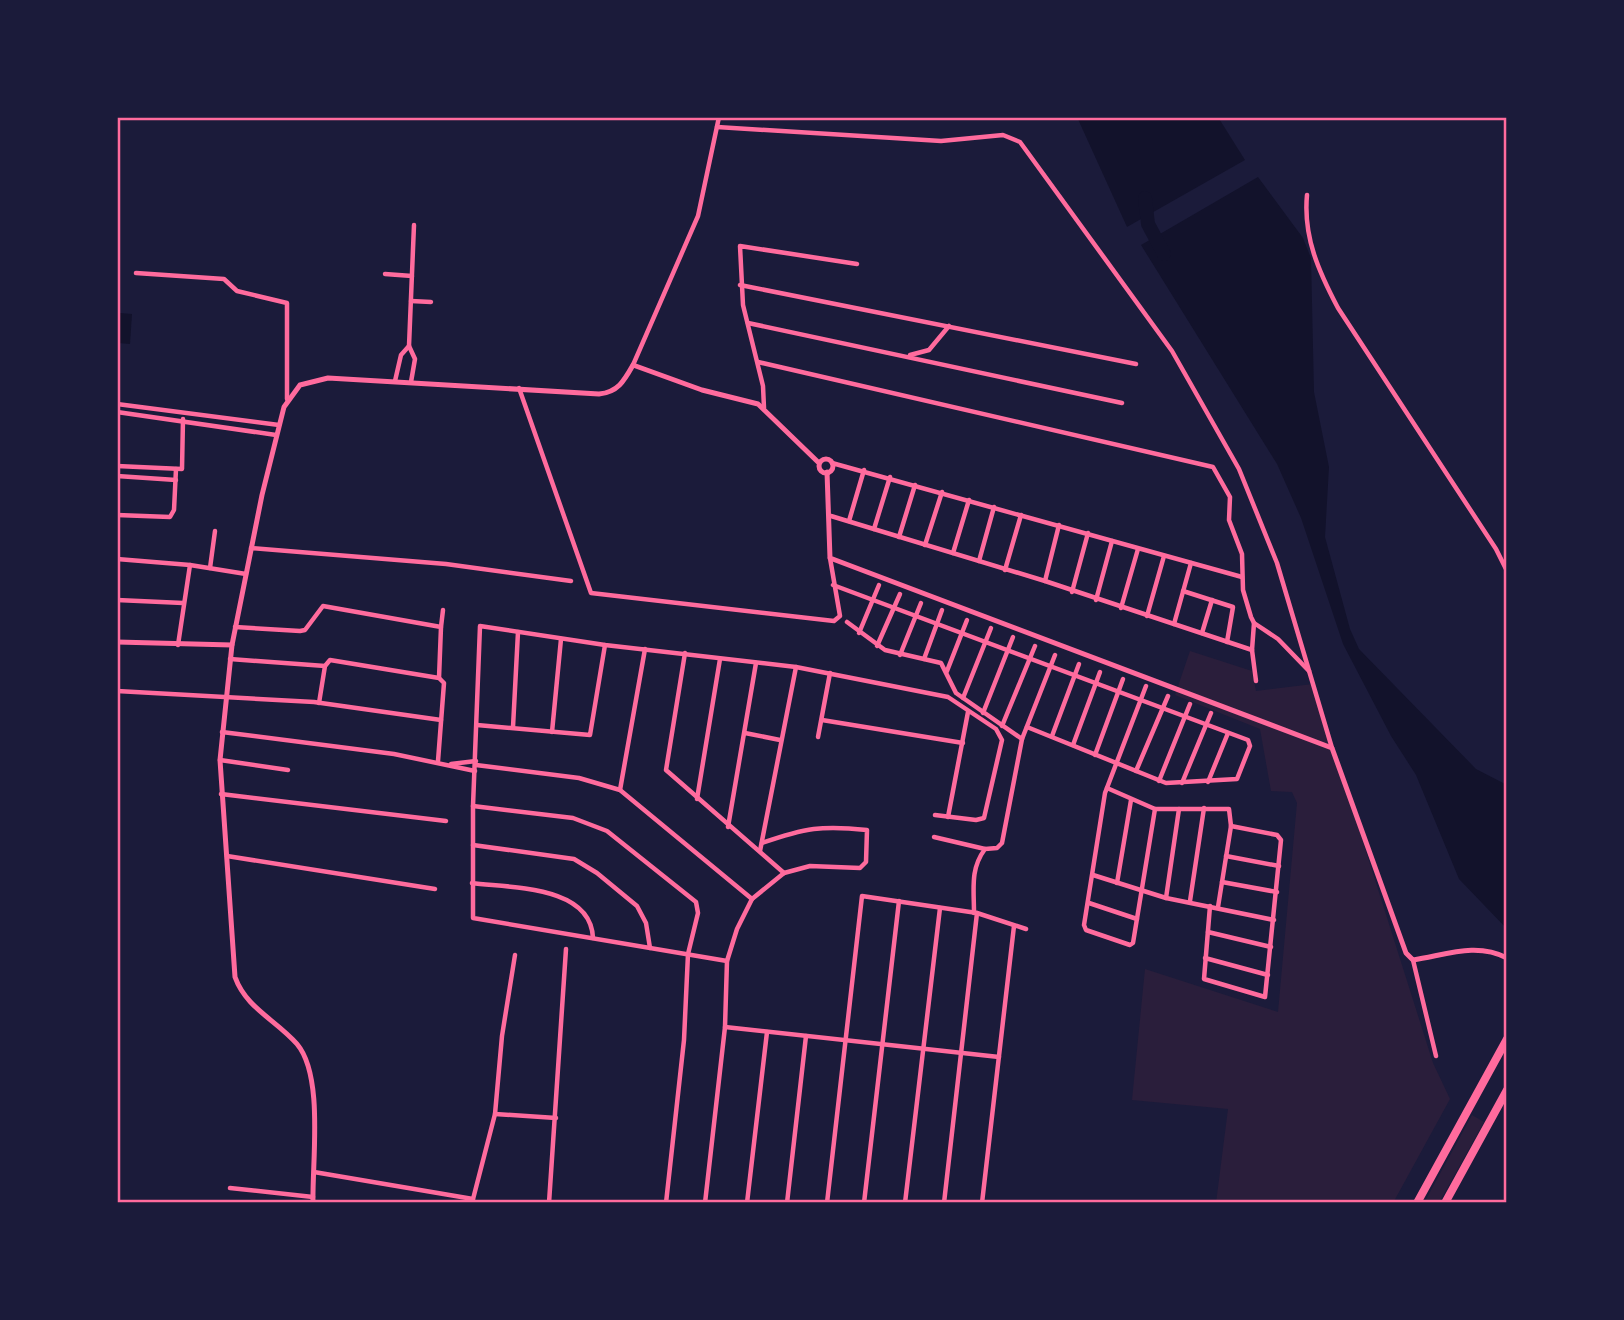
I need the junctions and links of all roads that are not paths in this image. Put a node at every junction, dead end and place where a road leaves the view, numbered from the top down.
1 (719, 117) edge
2 (717, 127) junction
3 (1307, 195) dead end
4 (414, 225) dead end
5 (857, 264) dead end
6 (136, 273) dead end
7 (385, 274) dead end
8 (412, 276) junction
9 (740, 285) junction
10 (411, 301) junction
11 (431, 302) dead end
12 (748, 323) junction
13 (949, 326) junction
14 (409, 346) junction
15 (906, 356) junction
16 (758, 362) junction
17 (1136, 364) dead end
18 (633, 365) junction
19 (395, 381) junction
20 (411, 382) junction
21 (519, 387) junction
22 (287, 399) junction
23 (1122, 403) dead end
24 (117, 404) edge
25 (764, 408) junction
26 (161, 410) junction
27 (117, 412) edge
28 (183, 413) junction
29 (161, 419) junction
30 (183, 421) junction
31 (279, 425) junction
32 (276, 435) junction
33 (819, 463) junction
34 (832, 463) junction
35 (117, 466) edge
36 (177, 469) junction
37 (864, 470) junction
38 (827, 472) junction
39 (117, 476) edge
40 (890, 477) junction
41 (176, 480) junction
42 (915, 485) junction
43 (942, 492) junction
44 (969, 500) junction
45 (994, 507) junction
46 (117, 515) edge
47 (1021, 515) junction
48 (831, 516) junction
49 (849, 521) junction
50 (1059, 525) junction
51 (874, 529) junction
52 (215, 531) dead end
53 (1088, 533) junction
54 (899, 537) junction
55 (1112, 541) junction
56 (925, 545) junction
57 (251, 548) junction
58 (1138, 549) junction
59 (953, 553) junction
60 (1164, 556) junction
61 (830, 558) junction
62 (117, 559) edge
63 (979, 561) junction
64 (1191, 563) junction
65 (190, 565) junction
66 (211, 568) junction
67 (1005, 570) junction
68 (1507, 571) edge
69 (246, 574) junction
70 (1242, 577) junction
71 (571, 582) dead end
72 (1045, 582) junction
73 (833, 585) junction
74 (879, 585) dead end
75 (1183, 592) junction
76 (1072, 593) junction
77 (900, 594) dead end
78 (874, 598) junction
79 (117, 600) edge
80 (1096, 600) junction
81 (1212, 600) junction
82 (183, 603) junction
83 (921, 603) dead end
84 (894, 607) junction
85 (1121, 608) junction
86 (443, 610) dead end
87 (942, 610) dead end
88 (916, 614) junction
89 (1147, 616) junction
90 (967, 620) dead end
91 (847, 622) dead end
92 (938, 623) junction
93 (1254, 623) junction
94 (1174, 624) junction
95 (235, 627) junction
96 (441, 627) junction
97 (991, 628) dead end
98 (962, 631) junction
99 (518, 632) junction
100 (859, 633) junction
101 (1202, 633) junction
102 (1013, 637) dead end
103 (561, 639) junction
104 (986, 641) junction
105 (117, 642) edge
106 (1227, 642) junction
107 (178, 645) junction
108 (232, 645) junction
109 (605, 645) junction
110 (877, 646) junction
111 (1035, 646) dead end
112 (645, 649) junction
113 (1008, 650) junction
114 (1252, 650) junction
115 (685, 653) junction
116 (900, 655) junction
117 (1055, 655) dead end
118 (1030, 658) junction
119 (230, 659) junction
120 (720, 659) junction
121 (924, 659) junction
122 (756, 663) junction
123 (1079, 664) dead end
124 (325, 666) junction
125 (796, 667) junction
126 (1051, 667) junction
127 (946, 671) junction
128 (1100, 671) dead end
129 (830, 673) junction
130 (1312, 675) junction
131 (1074, 676) junction
132 (439, 678) junction
133 (1123, 679) dead end
134 (1256, 681) dead end
135 (1096, 684) junction
136 (1146, 686) dead end
137 (117, 691) edge
138 (1118, 693) junction
139 (226, 695) junction
140 (1168, 696) dead end
141 (963, 698) junction
142 (1140, 702) junction
143 (319, 703) junction
144 (1190, 704) dead end
145 (1162, 710) junction
146 (968, 712) junction
147 (983, 713) junction
148 (1211, 713) dead end
149 (1184, 718) junction
150 (441, 720) junction
151 (822, 720) junction
152 (477, 725) junction
153 (1206, 725) junction
154 (1002, 726) junction
155 (513, 727) junction
156 (1027, 727) junction
157 (222, 732) junction
158 (552, 732) junction
159 (745, 733) junction
160 (1228, 733) junction
161 (1052, 736) junction
162 (818, 737) dead end
163 (1022, 739) junction
164 (780, 740) junction
165 (963, 743) junction
166 (1073, 745) junction
167 (1332, 748) junction
168 (1095, 755) junction
169 (220, 760) junction
170 (438, 761) junction
171 (450, 764) junction
172 (1116, 764) junction
173 (476, 766) junction
174 (288, 770) dead end
175 (1136, 771) junction
176 (1159, 781) junction
177 (1208, 782) junction
178 (1182, 783) junction
179 (1107, 789) junction
180 (620, 790) junction
181 (221, 794) junction
182 (696, 800) junction
183 (1131, 800) junction
184 (473, 806) junction
185 (1204, 808) junction
186 (1154, 809) junction
187 (1179, 809) junction
188 (935, 815) dead end
189 (948, 817) junction
190 (446, 821) dead end
191 (1231, 826) junction
192 (728, 827) junction
193 (934, 837) dead end
194 (762, 843) junction
195 (472, 845) junction
196 (985, 849) junction
197 (760, 851) junction
198 (227, 856) junction
199 (1226, 856) junction
200 (1279, 866) junction
201 (784, 873) junction
202 (1093, 875) junction
203 (1222, 881) junction
204 (472, 883) junction
205 (1117, 883) junction
206 (436, 889) dead end
207 (1142, 891) junction
208 (1276, 892) junction
209 (1166, 898) junction
210 (752, 899) junction
211 (899, 901) junction
212 (1189, 901) junction
213 (1088, 903) junction
214 (1210, 906) junction
215 (1218, 907) junction
216 (940, 908) junction
217 (976, 913) junction
218 (1137, 919) junction
219 (1274, 920) junction
220 (1014, 926) junction
221 (1027, 929) dead end
222 (1208, 932) junction
223 (593, 938) junction
224 (1271, 947) junction
225 (650, 948) junction
226 (566, 949) dead end
227 (688, 954) junction
228 (515, 955) dead end
229 (1205, 958) junction
230 (1507, 958) edge
231 (1413, 960) junction
232 (727, 961) junction
233 (1268, 975) junction
234 (725, 1027) junction
235 (767, 1032) junction
236 (806, 1036) junction
237 (1507, 1039) edge
238 (845, 1040) junction
239 (882, 1044) junction
240 (924, 1049) junction
241 (962, 1053) junction
242 (1436, 1056) dead end
243 (999, 1057) junction
244 (1507, 1090) edge
245 (495, 1114) junction
246 (556, 1118) junction
247 (313, 1172) junction
248 (230, 1188) dead end
249 (313, 1200) edge
250 (472, 1201) edge
251 (549, 1203) edge
252 (666, 1203) edge
253 (705, 1203) edge
254 (747, 1203) edge
255 (787, 1203) edge
256 (827, 1203) edge
257 (864, 1203) edge
258 (905, 1203) edge
259 (944, 1203) edge
260 (982, 1203) edge
261 (1418, 1203) edge
262 (1445, 1203) edge

1 - 2 street
2 - 18 street
2 - 130 street
3 - 68 street
4 - 8 street
5 - 9 street
6 - 22 street
7 - 8 street
8 - 10 street
9 - 12 street
9 - 13 street
10 - 11 street
10 - 14 street
12 - 15 street
12 - 16 street
13 - 15 street
13 - 17 street
14 - 19 street
14 - 20 street
15 - 23 street
16 - 25 street
16 - 70 street
18 - 21 street
18 - 25 street
19 - 20 street
19 - 22 street
20 - 21 street
21 - 73 street
22 - 31 street
24 - 26 street
25 - 33 street
26 - 28 street
26 - 29 street
27 - 29 street
28 - 30 street
28 - 31 street
29 - 30 street
30 - 32 street
30 - 36 street
31 - 32 street
32 - 57 street
33 - 34 street
33 - 38 street
34 - 37 street
34 - 38 street
35 - 36 street
36 - 41 street
37 - 40 street
37 - 49 street
38 - 48 street
39 - 41 street
40 - 42 street
40 - 51 street
41 - 46 street
42 - 43 street
42 - 54 street
43 - 44 street
43 - 56 street
44 - 45 street
44 - 59 street
45 - 47 street
45 - 63 street
47 - 50 street
47 - 67 street
48 - 49 street
48 - 61 street
49 - 51 street
50 - 53 street
50 - 72 street
51 - 54 street
52 - 66 street
53 - 55 street
53 - 76 street
54 - 56 street
55 - 58 street
55 - 80 street
56 - 59 street
57 - 69 street
57 - 71 street
58 - 60 street
58 - 85 street
59 - 63 street
60 - 64 street
60 - 89 street
61 - 73 street
61 - 167 street
62 - 65 street
63 - 67 street
64 - 70 street
64 - 75 street
65 - 66 street
65 - 82 street
66 - 69 street
67 - 72 street
69 - 95 street
70 - 93 street
72 - 76 street
73 - 78 street
74 - 78 street
75 - 81 street
75 - 94 street
76 - 80 street
77 - 84 street
78 - 84 street
78 - 100 street
79 - 82 street
80 - 85 street
81 - 101 street
81 - 106 street
82 - 107 street
83 - 88 street
84 - 88 street
84 - 110 street
85 - 89 street
86 - 96 street
87 - 92 street
88 - 92 street
88 - 116 street
89 - 94 street
90 - 98 street
91 - 100 street
92 - 98 street
92 - 121 street
93 - 114 street
93 - 130 street
94 - 101 street
95 - 96 street
95 - 108 street
96 - 132 street
97 - 104 street
98 - 104 street
98 - 127 street
99 - 103 street
99 - 152 street
99 - 155 street
100 - 110 street
101 - 106 street
102 - 113 street
103 - 109 street
103 - 158 street
104 - 113 street
104 - 141 street
105 - 107 street
106 - 114 street
107 - 108 street
108 - 119 street
109 - 112 street
109 - 158 street
110 - 116 street
111 - 118 street
112 - 115 street
112 - 180 street
113 - 118 street
113 - 147 street
114 - 134 street
115 - 120 street
115 - 182 street
116 - 121 street
117 - 126 street
118 - 126 street
118 - 154 street
119 - 124 street
119 - 139 street
120 - 122 street
120 - 182 street
121 - 127 street
122 - 125 street
122 - 159 street
123 - 131 street
124 - 132 street
124 - 143 street
125 - 129 street
125 - 164 street
126 - 131 street
126 - 156 street
127 - 141 street
128 - 135 street
129 - 146 street
129 - 151 street
130 - 167 street
131 - 135 street
131 - 161 street
132 - 150 street
133 - 138 street
135 - 138 street
135 - 166 street
136 - 142 street
137 - 139 street
138 - 142 street
138 - 168 street
139 - 143 street
139 - 157 street
140 - 145 street
141 - 147 street
142 - 145 street
142 - 172 street
143 - 150 street
144 - 149 street
145 - 149 street
145 - 175 street
146 - 165 street
146 - 189 street
147 - 154 street
148 - 153 street
149 - 153 street
149 - 176 street
150 - 170 street
151 - 162 street
151 - 165 street
152 - 155 street
152 - 173 street
153 - 160 street
153 - 178 street
154 - 163 street
155 - 158 street
156 - 161 street
156 - 163 street
157 - 169 street
157 - 170 street
159 - 164 street
159 - 192 street
160 - 177 street
160 - 177 street
161 - 166 street
163 - 196 street
164 - 194 street
165 - 189 street
166 - 168 street
167 - 231 street
168 - 172 street
169 - 174 street
169 - 181 street
170 - 171 street
171 - 173 street
171 - 173 street
172 - 175 street
172 - 179 street
173 - 180 street
173 - 184 street
175 - 176 street
176 - 178 street
177 - 178 street
179 - 183 street
179 - 202 street
180 - 210 street
181 - 190 street
181 - 198 street
182 - 192 street
183 - 186 street
183 - 205 street
184 - 195 street
184 - 227 street
185 - 187 street
185 - 191 street
185 - 212 street
186 - 187 street
186 - 207 street
187 - 209 street
188 - 189 street
191 - 199 street
191 - 200 street
192 - 197 street
193 - 196 street
194 - 197 street
194 - 201 street
195 - 204 street
195 - 225 street
196 - 217 street
197 - 201 street
198 - 206 street
198 - 247 street
199 - 200 street
199 - 203 street
200 - 208 street
201 - 210 street
202 - 205 street
202 - 213 street
203 - 208 street
203 - 215 street
204 - 223 street
204 - 223 street
205 - 207 street
207 - 209 street
207 - 218 street
208 - 219 street
209 - 212 street
210 - 232 street
211 - 216 street
211 - 238 street
211 - 239 street
212 - 214 street
213 - 218 street
213 - 218 street
214 - 215 street
214 - 222 street
215 - 219 street
216 - 217 street
216 - 240 street
217 - 220 street
217 - 241 street
219 - 224 street
220 - 221 street
220 - 243 street
222 - 224 street
222 - 229 street
223 - 225 street
224 - 233 street
225 - 227 street
226 - 246 street
227 - 232 street
227 - 252 street
228 - 245 street
229 - 233 street
229 - 233 street
230 - 231 street
231 - 242 street
232 - 234 street
234 - 235 street
234 - 253 street
235 - 236 street
235 - 254 street
236 - 238 street
236 - 255 street
237 - 261 highway
238 - 239 street
238 - 256 street
239 - 240 street
239 - 257 street
240 - 241 street
240 - 258 street
241 - 243 street
241 - 259 street
243 - 260 street
244 - 262 highway
245 - 246 street
245 - 250 street
246 - 251 street
247 - 249 street
247 - 250 street
248 - 249 street

